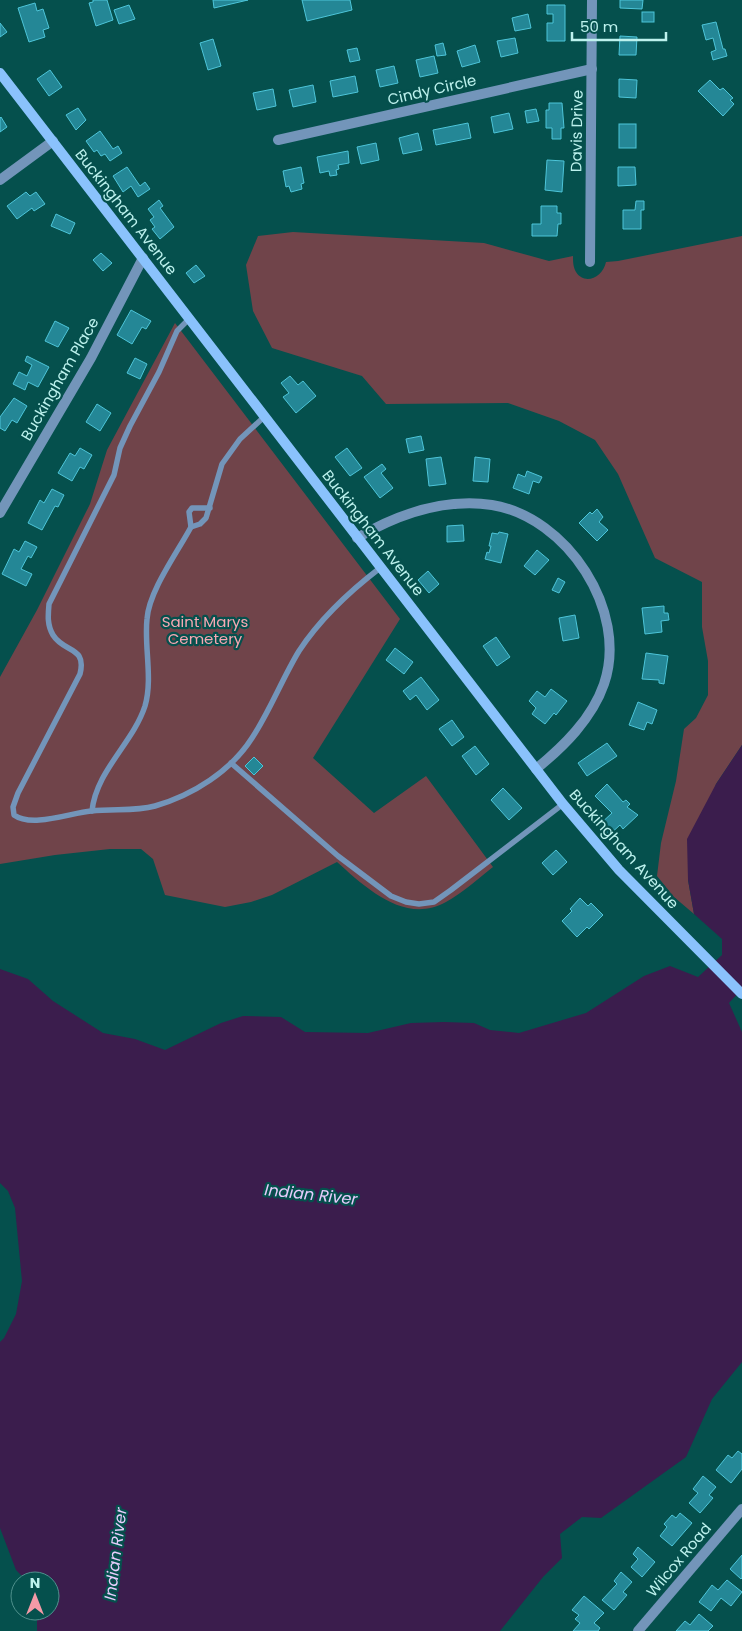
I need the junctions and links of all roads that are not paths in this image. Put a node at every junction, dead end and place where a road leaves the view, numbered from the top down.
1 (592, 0) edge
2 (592, 69) junction
3 (0, 72) edge
4 (278, 140) dead end
5 (53, 141) junction
6 (0, 180) edge
7 (143, 258) junction
8 (590, 262) dead end
9 (189, 318) junction
10 (264, 417) junction
11 (210, 508) junction
12 (0, 513) edge
13 (191, 527) junction
14 (358, 538) junction
15 (380, 568) junction
16 (231, 763) junction
17 (536, 769) junction
18 (563, 804) junction
19 (92, 811) junction
20 (742, 994) edge
21 (742, 1509) edge
22 (638, 1631) edge

1 - 2 street, Davis Drive
2 - 4 street, Cindy Circle
2 - 8 street, Davis Drive
3 - 5 main road, Buckingham Avenue
5 - 6 street
5 - 7 main road, Buckingham Avenue
7 - 9 main road, Buckingham Avenue
7 - 12 street, Buckingham Place
9 - 10 main road, Buckingham Avenue
9 - 19 lane
10 - 11 lane
10 - 14 main road, Buckingham Avenue
11 - 13 lane
11 - 13 lane
13 - 19 lane
14 - 15 main road, Buckingham Avenue
14 - 17 street
15 - 16 lane
15 - 17 main road, Buckingham Avenue
16 - 18 lane
16 - 19 lane
17 - 18 main road, Buckingham Avenue
18 - 20 main road, Buckingham Avenue
21 - 22 street, Wilcox Road

